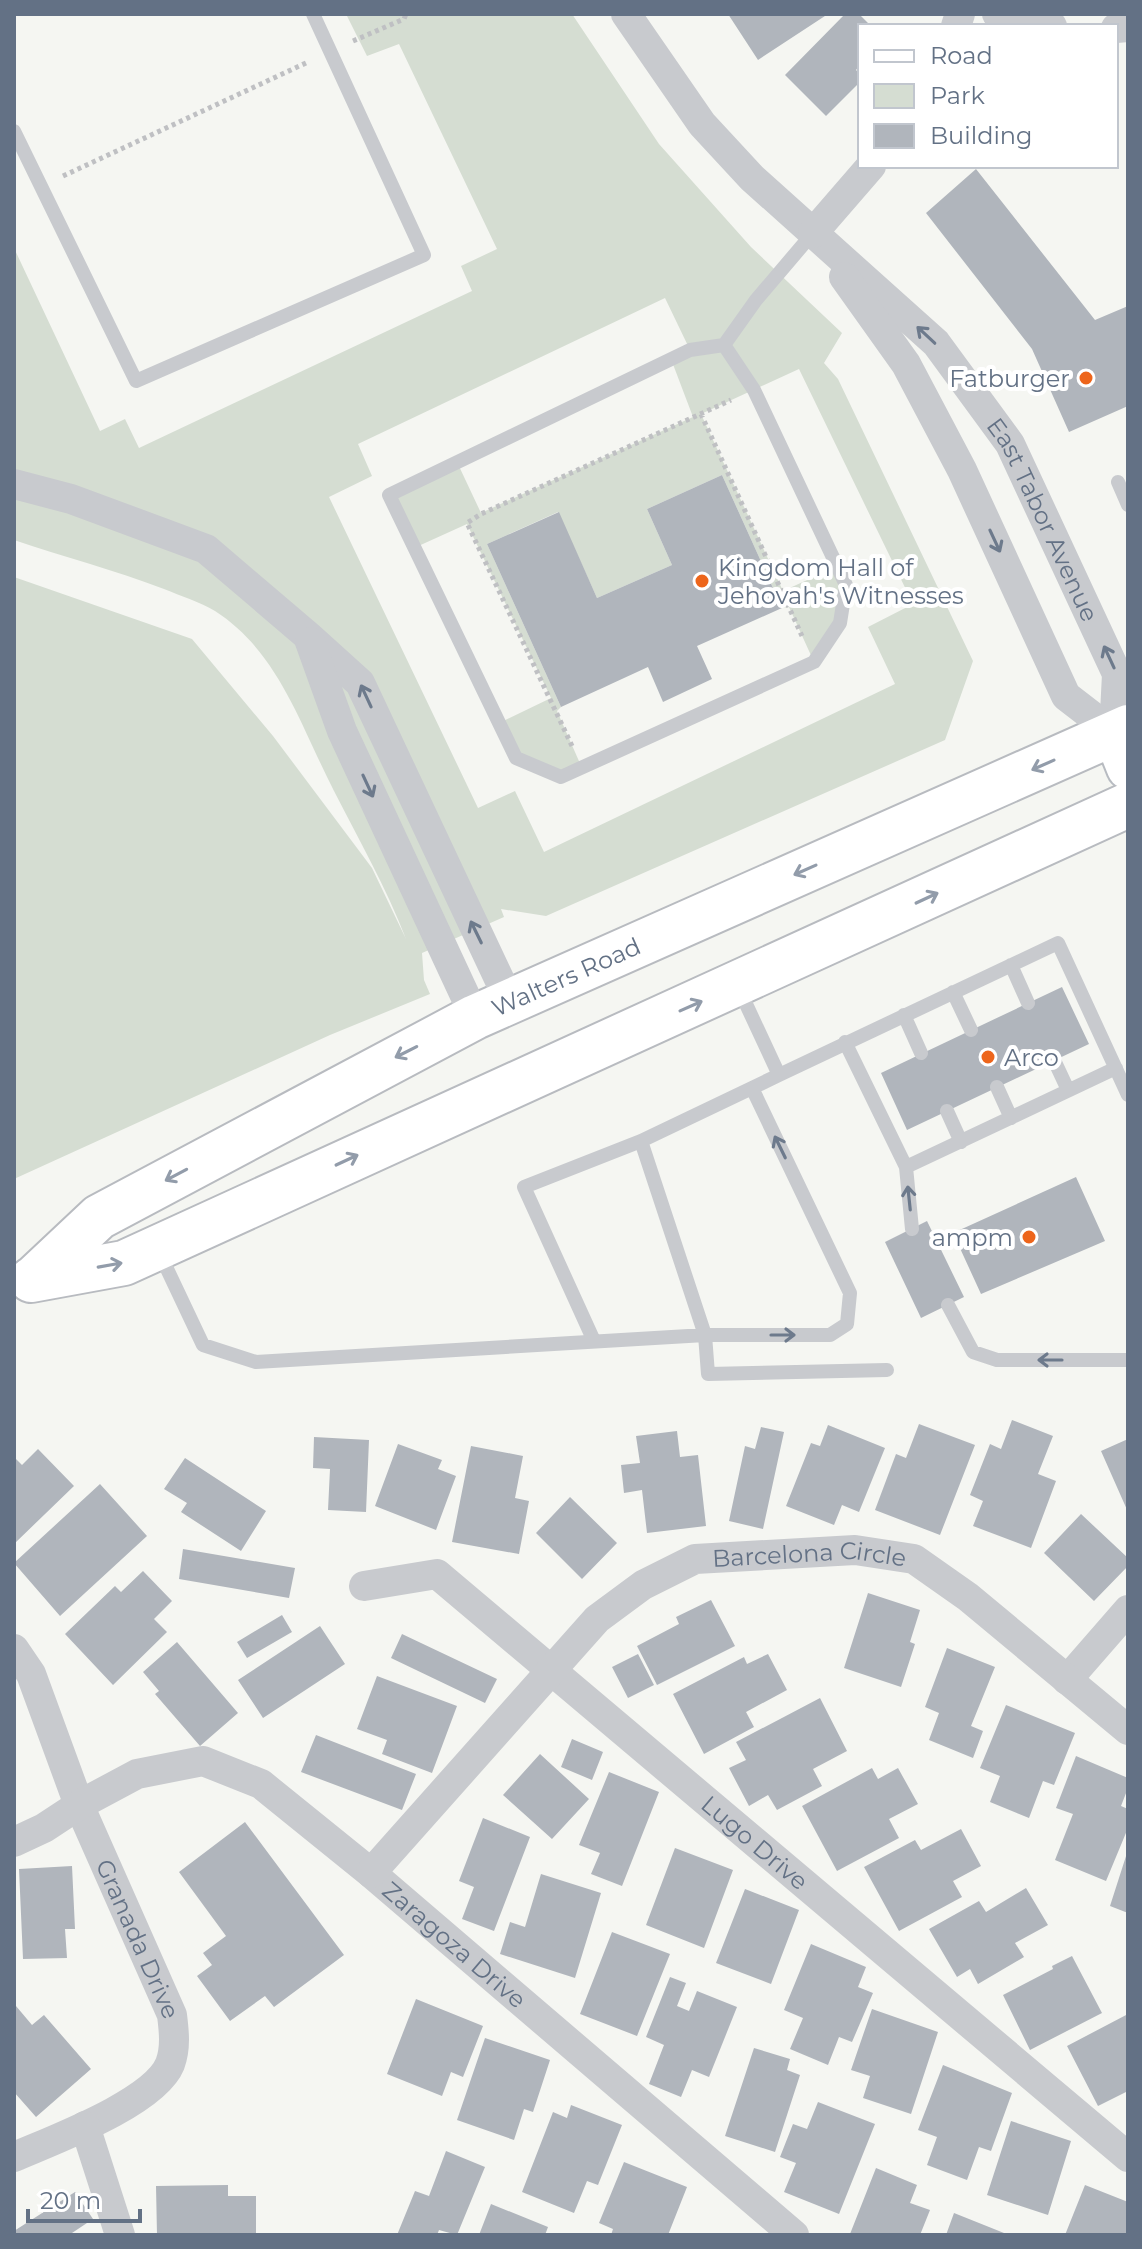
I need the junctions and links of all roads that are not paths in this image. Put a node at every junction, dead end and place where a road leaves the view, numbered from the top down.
1 (313, 14) edge
2 (626, 14) edge
3 (997, 14) edge
4 (1043, 24) edge
5 (14, 131) edge
6 (869, 168) edge
7 (813, 233) junction
8 (724, 345) junction
9 (1118, 482) dead end
10 (14, 484) edge
11 (1128, 505) edge
12 (1123, 743) edge
13 (1128, 805) edge
14 (1011, 965) junction
15 (737, 985) junction
16 (953, 992) junction
17 (1028, 1003) dead end
18 (492, 1010) junction
19 (904, 1015) junction
20 (971, 1030) dead end
21 (845, 1042) junction
22 (921, 1053) dead end
23 (1054, 1060) dead end
24 (1116, 1068) junction
25 (779, 1075) junction
26 (997, 1087) dead end
27 (752, 1088) junction
28 (1068, 1090) junction
29 (1128, 1095) edge
30 (947, 1111) dead end
31 (1011, 1118) junction
32 (641, 1141) junction
33 (961, 1142) junction
34 (906, 1167) junction
35 (912, 1229) dead end
36 (157, 1248) junction
37 (24, 1283) edge
38 (948, 1305) dead end
39 (705, 1335) junction
40 (594, 1341) junction
41 (1128, 1360) edge
42 (887, 1370) dead end
43 (364, 1586) dead end
44 (1128, 1610) edge
45 (14, 1649) edge
46 (553, 1671) junction
47 (1067, 1680) junction
48 (1128, 1730) edge
49 (79, 1805) junction
50 (14, 1842) edge
51 (371, 1873) junction
52 (85, 2126) junction
53 (14, 2157) edge
54 (1128, 2157) edge
55 (120, 2235) edge
56 (794, 2235) edge

1 - 5 lane
2 - 7 street, East Tabor Avenue
3 - 4 street
6 - 7 street
7 - 8 lane
7 -> 12 street, East Tabor Avenue
12 -> 7 street, East Tabor Avenue
8 - 8 lane
9 - 11 lane
10 - 18 street
12 -> 18 main road, Walters Road
15 -> 13 main road, Walters Road
14 - 16 lane
14 - 17 lane
14 - 24 lane
15 - 25 lane
36 -> 15 main road, Walters Road
16 - 19 lane
16 - 20 lane
18 -> 37 main road, Walters Road
19 - 21 lane
19 - 22 lane
21 - 25 lane
21 - 34 lane
23 - 28 lane
24 - 28 lane
24 - 29 lane
25 - 27 lane
26 - 31 lane
27 - 32 lane
39 -> 27 lane
28 - 31 lane
30 - 33 lane
31 - 33 lane
32 - 39 lane
32 - 40 lane
33 - 34 lane
35 -> 34 lane
37 -> 36 main road, Walters Road
36 - 40 lane
41 -> 38 lane
39 - 40 lane
39 - 42 lane
43 - 46 street, Lugo Drive
44 - 47 street
45 - 49 street, Granada Drive
46 - 47 street, Barcelona Circle
46 - 51 street, Barcelona Circle
46 - 54 street, Lugo Drive
47 - 48 street, Barcelona Circle
49 - 50 street, Zaragoza Drive
49 - 51 street, Zaragoza Drive
49 - 52 street, Granada Drive
51 - 56 street, Zaragoza Drive
52 - 53 street, Granada Drive
52 - 55 street

